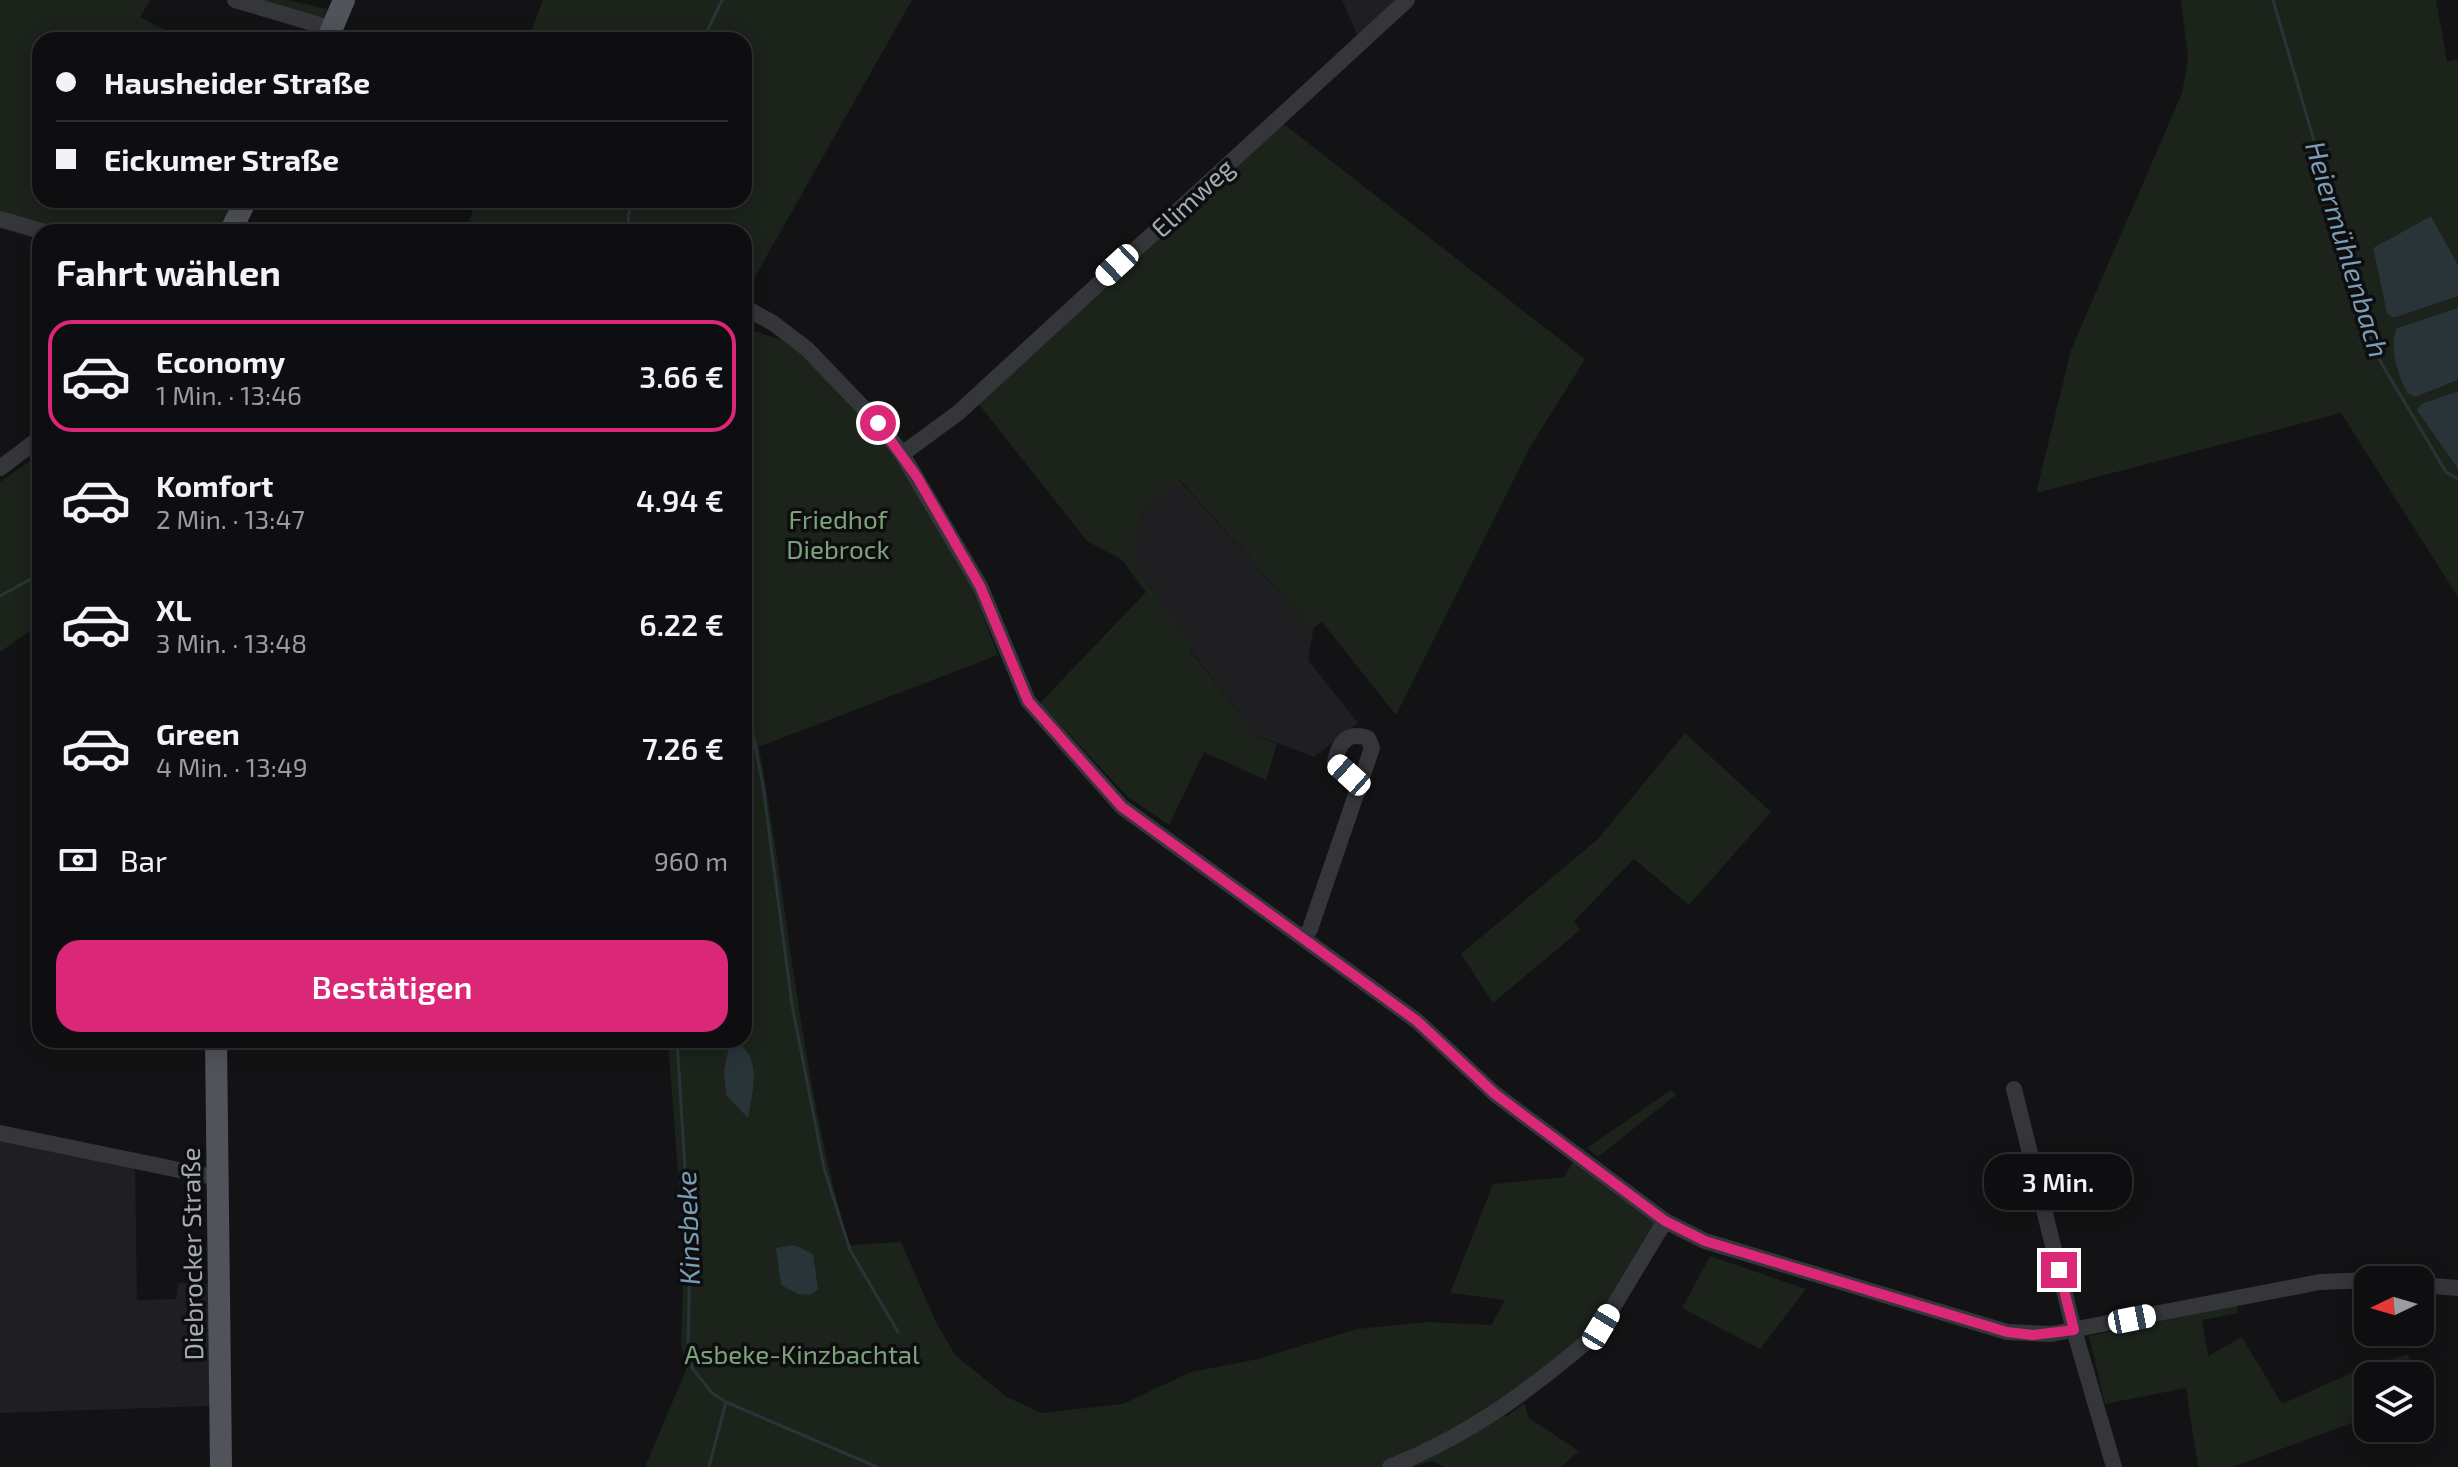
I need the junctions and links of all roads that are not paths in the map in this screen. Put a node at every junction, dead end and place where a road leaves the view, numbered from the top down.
1 (235, 0) edge
2 (344, 0) edge
3 (1407, 0) edge
4 (319, 32) edge
5 (331, 32) edge
6 (0, 219) edge
7 (32, 228) edge
8 (752, 311) edge
9 (32, 444) edge
10 (902, 454) junction
11 (0, 468) edge
12 (1358, 791) dead end
13 (1304, 937) junction
14 (216, 1048) edge
15 (2014, 1089) dead end
16 (0, 1133) edge
17 (218, 1178) junction
18 (1665, 1221) junction
19 (2354, 1281) edge
20 (2434, 1286) edge
21 (2458, 1288) edge
22 (2074, 1330) junction
23 (221, 1467) edge
24 (1390, 1467) edge
25 (2114, 1467) edge

1 - 4 street
2 - 5 main road
3 - 10 street, Elimweg
6 - 7 street
8 - 10 street
9 - 11 street
10 - 13 street
12 - 13 street
13 - 18 street
14 - 17 main road, Diebrocker Straße
15 - 22 street
16 - 17 street
17 - 23 main road, Diebrocker Straße
18 - 22 street
18 - 24 street
19 - 22 street
20 - 21 street
22 - 25 street

